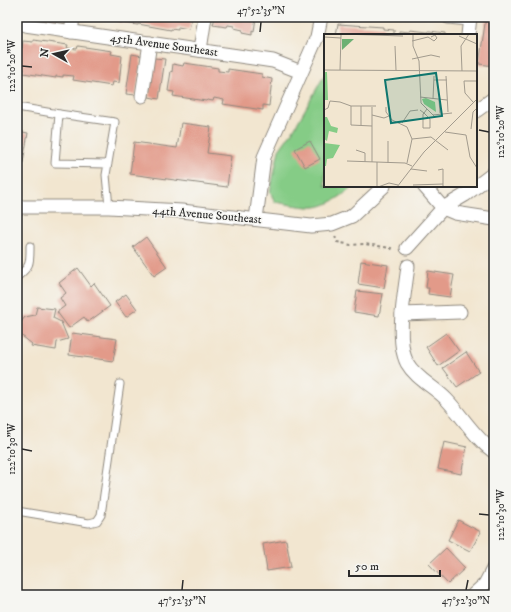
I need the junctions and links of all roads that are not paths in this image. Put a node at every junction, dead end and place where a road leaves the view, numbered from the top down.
1 (73, 17) edge
2 (205, 17) edge
3 (321, 17) edge
4 (448, 17) edge
5 (470, 18) edge
6 (25, 25) dead end
7 (71, 32) junction
8 (468, 34) edge
9 (150, 43) junction
10 (200, 50) junction
11 (301, 72) junction
12 (142, 96) dead end
13 (494, 98) edge
14 (478, 104) edge
15 (17, 107) edge
16 (59, 114) junction
17 (108, 164) junction
18 (494, 173) edge
19 (477, 186) edge
20 (383, 187) edge
21 (425, 187) edge
22 (476, 187) edge
23 (17, 207) edge
24 (110, 207) junction
25 (443, 208) junction
26 (256, 219) junction
27 (494, 219) edge
28 (30, 246) dead end
29 (401, 250) road end
30 (408, 266) dead end
31 (17, 277) edge
32 (460, 312) dead end
33 (402, 314) junction
34 (120, 384) dead end
35 (494, 452) edge
36 (17, 511) edge
37 (493, 571) edge
38 (473, 595) edge

1 - 7 street
2 - 10 street
3 - 11 street
4 - 5 street
5 - 8 street
6 - 7 street, 45th Avenue Southeast
7 - 9 street, 45th Avenue Southeast
9 - 10 street, 45th Avenue Southeast
9 - 12 street
10 - 11 street, 45th Avenue Southeast
11 - 26 street
13 - 14 street
15 - 16 lane
16 - 17 lane
16 - 17 lane
17 - 24 lane
18 - 19 street
20 - 26 street, 44th Avenue Southeast
21 - 25 street
22 - 25 street
23 - 24 street, 44th Avenue Southeast
24 - 26 street, 44th Avenue Southeast
25 - 27 street
25 - 29 street
28 - 31 lane
30 - 33 street
32 - 33 street
33 - 35 street
34 - 36 lane
37 - 38 street

